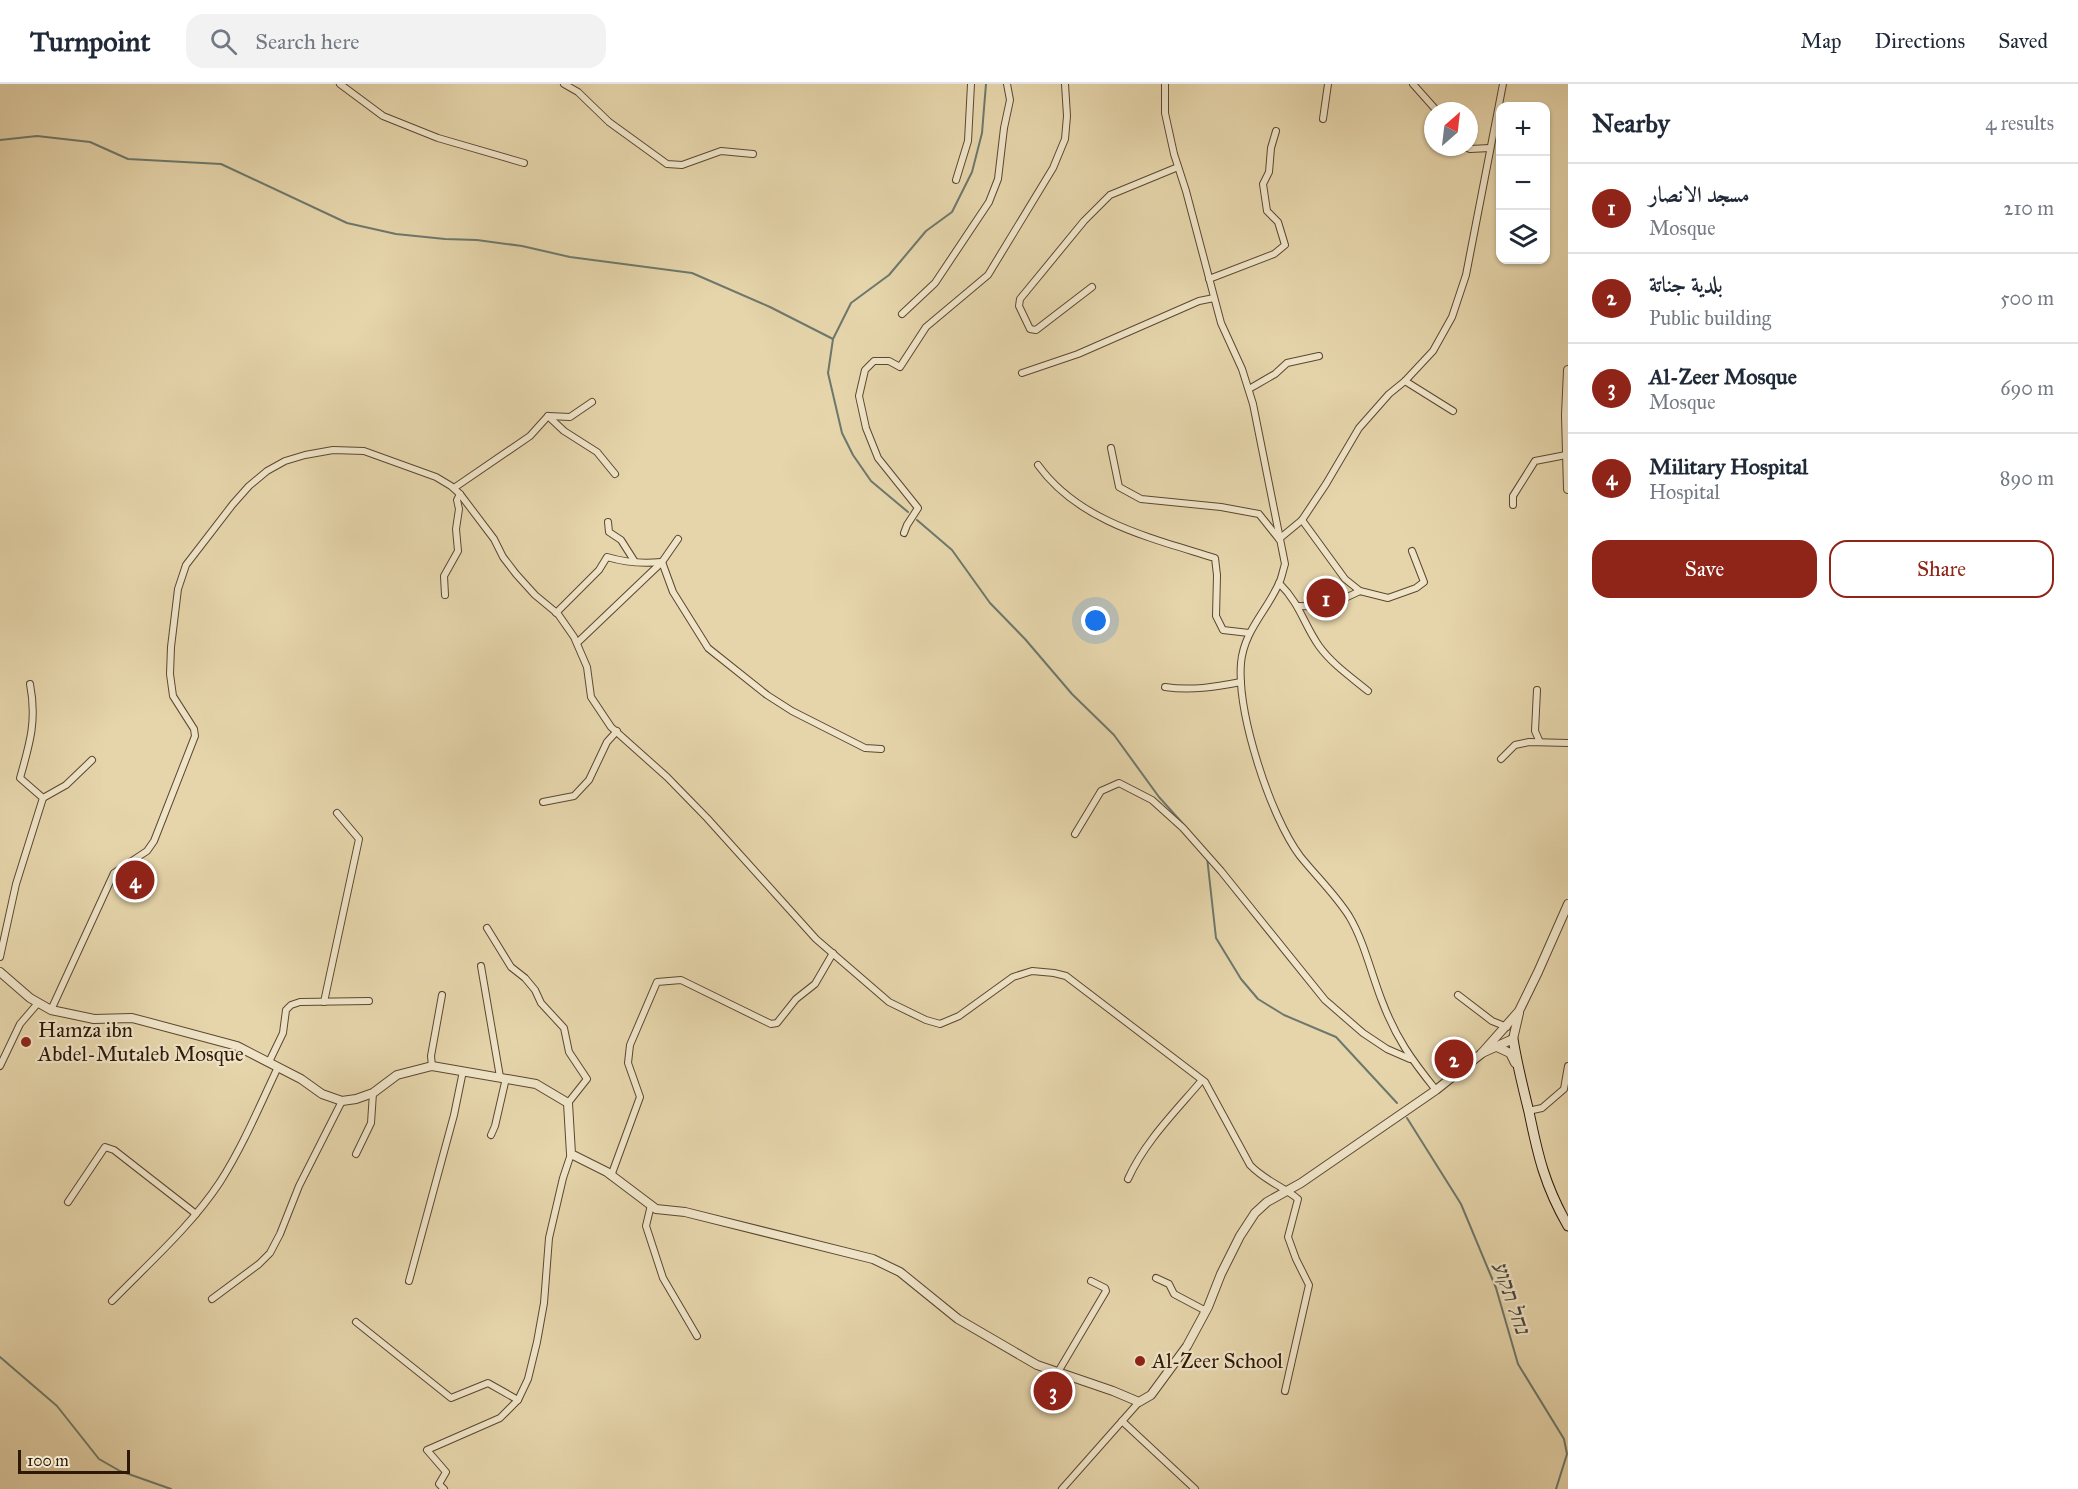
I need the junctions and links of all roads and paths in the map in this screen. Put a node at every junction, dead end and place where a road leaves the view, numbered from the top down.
1 (340, 84) edge
2 (564, 84) edge
3 (971, 84) edge
4 (1007, 84) edge
5 (1065, 84) edge
6 (1165, 84) edge
7 (1328, 84) edge
8 (1413, 84) edge
9 (1503, 84) edge
10 (1429, 102) edge
11 (1323, 119) dead end
12 (1276, 131) dead end
13 (1490, 148) junction
14 (1478, 149) edge
15 (753, 154) dead end
16 (524, 162) dead end
17 (1178, 167) junction
18 (956, 180) dead end
19 (1209, 279) junction
20 (1092, 287) dead end
21 (1214, 298) junction
22 (903, 314) dead end
23 (1319, 356) dead end
24 (1568, 370) edge
25 (1022, 373) dead end
26 (1405, 381) junction
27 (1248, 389) junction
28 (592, 402) dead end
29 (1453, 411) dead end
30 (548, 416) junction
31 (1111, 448) dead end
32 (1566, 455) junction
33 (1038, 465) dead end
34 (615, 474) dead end
35 (453, 488) junction
36 (1568, 489) edge
37 (460, 494) junction
38 (1513, 505) dead end
39 (1302, 520) junction
40 (608, 522) dead end
41 (904, 533) dead end
42 (678, 539) dead end
43 (1279, 539) junction
44 (1412, 551) dead end
45 (635, 562) junction
46 (662, 562) junction
47 (1279, 583) junction
48 (1360, 591) junction
49 (445, 595) dead end
50 (1299, 606) junction
51 (556, 612) junction
52 (1249, 633) junction
53 (578, 643) junction
54 (1241, 682) junction
55 (30, 684) dead end
56 (1165, 687) dead end
57 (1537, 690) dead end
58 (1368, 691) dead end
59 (617, 732) junction
60 (1539, 740) junction
61 (1568, 743) edge
62 (881, 749) dead end
63 (1501, 759) dead end
64 (92, 760) dead end
65 (43, 798) junction
66 (543, 802) dead end
67 (337, 813) dead end
68 (1075, 834) dead end
69 (1568, 904) edge
70 (487, 928) dead end
71 (833, 953) junction
72 (0, 957) edge
73 (481, 966) dead end
74 (0, 972) edge
75 (442, 995) dead end
76 (1458, 995) dead end
77 (369, 1001) dead end
78 (324, 1002) junction
79 (38, 1003) junction
80 (51, 1010) junction
81 (1519, 1011) junction
82 (1507, 1027) junction
83 (1495, 1037) junction
84 (1514, 1040) junction
85 (1497, 1047) junction
86 (1481, 1054) junction
87 (1410, 1059) junction
88 (269, 1062) junction
89 (432, 1065) junction
90 (0, 1066) edge
91 (1568, 1066) edge
92 (278, 1067) junction
93 (1517, 1067) junction
94 (464, 1071) junction
95 (503, 1078) junction
96 (1202, 1080) junction
97 (1436, 1090) junction
98 (373, 1093) junction
99 (342, 1101) junction
100 (568, 1103) junction
101 (1528, 1111) junction
102 (491, 1135) dead end
103 (356, 1154) dead end
104 (572, 1154) junction
105 (611, 1176) junction
106 (1128, 1179) dead end
107 (1288, 1191) junction
108 (68, 1202) dead end
109 (651, 1205) junction
110 (196, 1214) junction
111 (1568, 1226) edge
112 (1156, 1278) dead end
113 (409, 1281) dead end
114 (1091, 1281) dead end
115 (212, 1299) dead end
116 (112, 1301) dead end
117 (1206, 1311) junction
118 (356, 1322) dead end
119 (697, 1336) dead end
120 (1058, 1372) junction
121 (1285, 1390) dead end
122 (518, 1400) junction
123 (1138, 1402) junction
124 (1122, 1420) junction
125 (444, 1489) edge
126 (1062, 1489) edge
127 (1195, 1489) edge

1 - 16 street
2 - 15 street
3 - 18 street
4 - 22 street
5 - 41 street
6 - 17 street
7 - 11 street
8 - 10 street
9 - 13 street
12 - 19 street
13 - 14 street
13 - 26 street
17 - 19 street
17 - 20 street
19 - 21 street
21 - 25 street
21 - 27 street
23 - 27 street
24 - 32 street
26 - 29 street
26 - 39 street
27 - 43 street
28 - 30 street
30 - 34 street
30 - 35 street
31 - 43 street
32 - 36 street
32 - 38 street
33 - 52 street
35 - 37 street
35 - 80 street
37 - 49 street
37 - 51 street
39 - 43 street
39 - 48 street
40 - 45 street
42 - 46 street
43 - 47 street
44 - 48 street
45 - 46 street
45 - 51 street
46 - 53 street
46 - 62 street
47 - 50 street
47 - 52 street
48 - 50 street
50 - 58 street
51 - 53 street
52 - 54 street
53 - 59 street
54 - 56 street
54 - 87 street
55 - 65 street
57 - 60 street
59 - 66 street
59 - 71 street
60 - 61 street
60 - 63 street
64 - 65 street
65 - 72 street
67 - 78 street
68 - 87 street
69 - 81 street
70 - 100 street
71 - 96 street
71 - 105 street
73 - 95 street
74 - 79 street
75 - 89 street
76 - 82 street
77 - 78 street
78 - 88 street
79 - 80 street
79 - 90 street
80 - 88 street
81 - 82 street
81 - 84 street
82 - 83 street
82 - 84 street
83 - 84 street
83 - 86 street
84 - 85 street
84 - 93 main road
85 - 86 street
85 - 93 street
86 - 97 street
87 - 97 street
88 - 92 street
89 - 94 street
89 - 98 street
91 - 101 street
92 - 99 street
92 - 110 street
93 - 101 main road
94 - 95 street
94 - 113 street
95 - 100 street
95 - 102 street
96 - 106 street
96 - 107 street
97 - 107 street
98 - 99 street
98 - 103 street
99 - 115 street
100 - 104 street
101 - 111 main road
104 - 105 street
104 - 122 street
105 - 109 street
107 - 117 street
107 - 121 street
108 - 110 street
109 - 119 street
109 - 120 street
110 - 116 street
112 - 117 street
114 - 120 street
117 - 123 street
118 - 122 street
120 - 123 street
122 - 125 street
123 - 124 street
124 - 126 street
124 - 127 street

